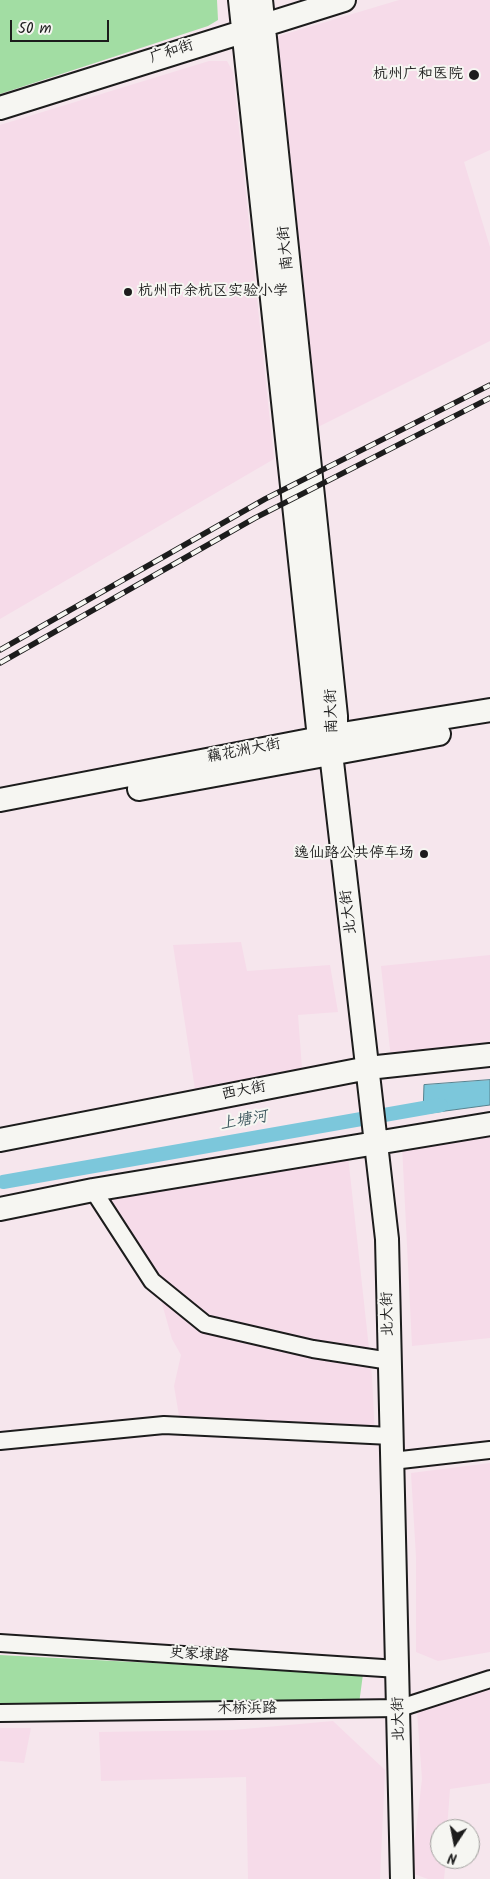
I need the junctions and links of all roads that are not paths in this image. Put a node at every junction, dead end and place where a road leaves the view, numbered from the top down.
1 (240, 0) edge
2 (261, 0) edge
3 (344, 0) edge
4 (254, 27) junction
5 (0, 108) edge
6 (490, 710) edge
7 (490, 725) edge
8 (328, 742) junction
9 (0, 800) edge
10 (0, 815) edge
11 (490, 1055) edge
12 (368, 1068) junction
13 (490, 1124) edge
14 (0, 1140) edge
15 (376, 1142) junction
16 (93, 1190) junction
17 (0, 1209) edge
18 (390, 1361) junction
19 (391, 1436) junction
20 (0, 1442) edge
21 (490, 1450) edge
22 (392, 1461) junction
23 (0, 1644) edge
24 (398, 1669) junction
25 (490, 1679) edge
26 (400, 1708) junction
27 (0, 1713) edge
28 (402, 1879) edge

1 - 4 main road, 南大街
2 - 4 main road, 南大街
3 - 4 main road, 广和街
4 - 5 main road, 广和街
4 - 8 main road, 南大街
6 - 8 main road, 藕花洲大街
7 - 8 main road, 藕花洲大街
8 - 9 main road, 藕花洲大街
8 - 10 main road, 藕花洲大街
8 - 12 main road, 北大街
11 - 12 main road, 西大街
12 - 14 main road, 西大街
12 - 15 main road, 北大街
13 - 15 main road
15 - 16 main road
15 - 18 main road, 北大街
16 - 17 main road
16 - 18 street
18 - 19 main road, 北大街
19 - 20 street
19 - 22 main road, 北大街
21 - 22 street
22 - 24 main road, 北大街
23 - 24 street, 史家埭路
24 - 26 main road, 北大街
25 - 26 street, 木桥浜路
26 - 27 street, 木桥浜路
26 - 28 main road, 北大街

